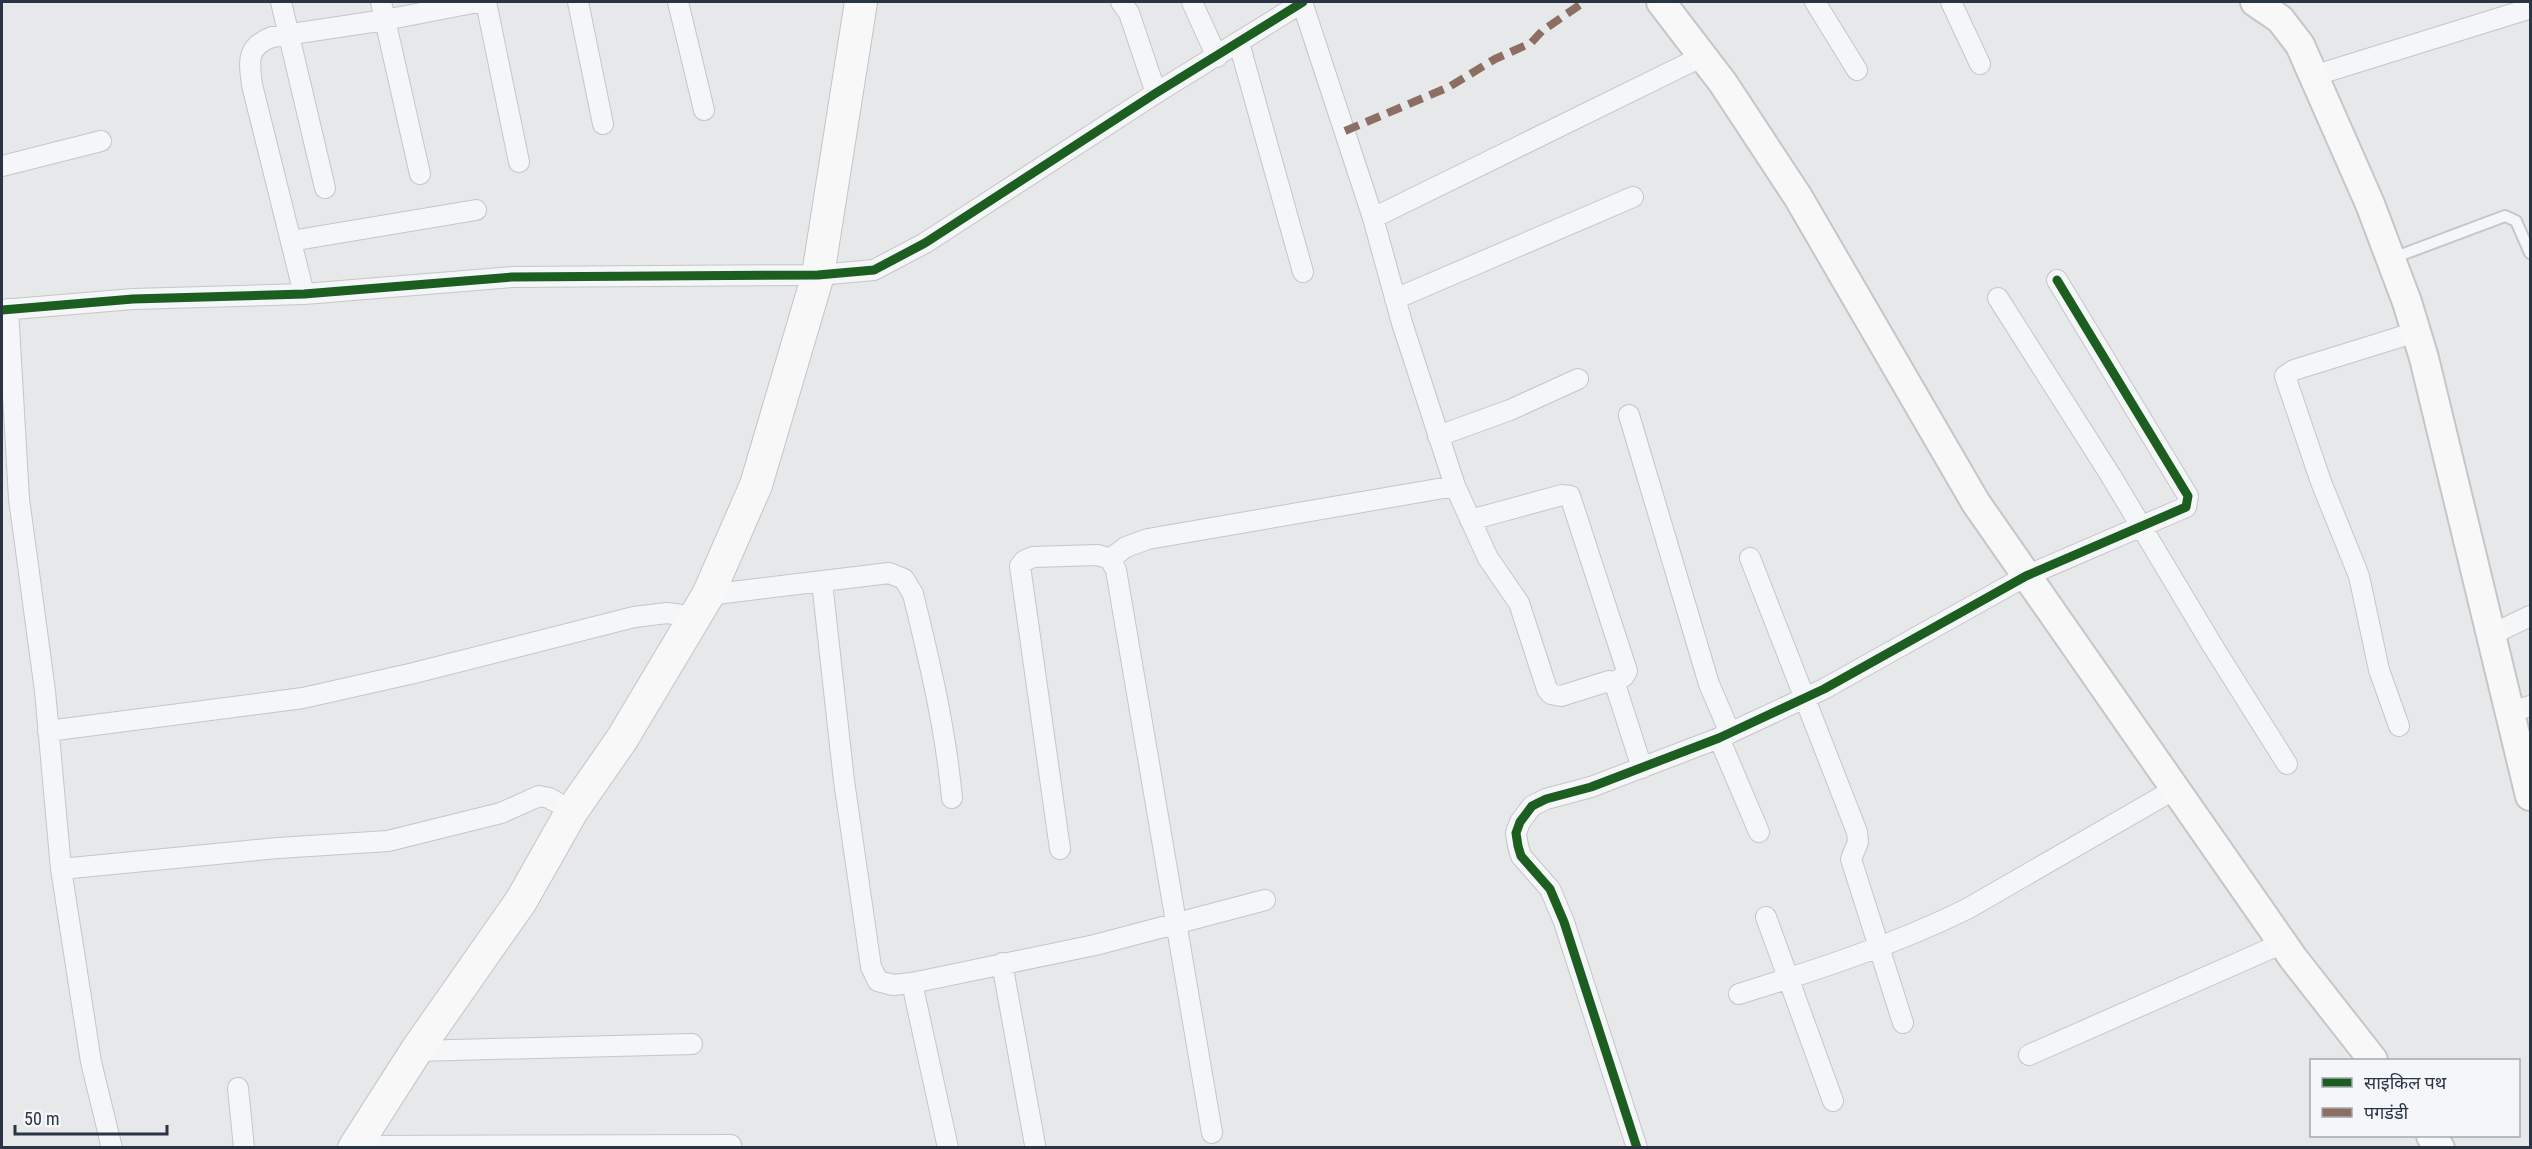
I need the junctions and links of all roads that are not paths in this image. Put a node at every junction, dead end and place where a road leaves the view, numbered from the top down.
1 (281, 2) edge
2 (478, 2) edge
3 (486, 2) edge
4 (578, 2) edge
5 (678, 2) edge
6 (861, 2) edge
7 (1121, 2) edge
8 (1192, 2) edge
9 (1303, 2) edge
10 (1662, 2) edge
11 (1815, 2) edge
12 (1951, 2) edge
13 (2254, 2) edge
14 (2279, 2) edge
15 (2525, 10) dead end
16 (383, 11) edge
17 (2290, 29) junction
18 (288, 35) junction
19 (1239, 43) junction
20 (1703, 56) junction
21 (1217, 57) junction
22 (1980, 64) dead end
23 (1857, 70) dead end
24 (2313, 76) junction
25 (1156, 93) junction
26 (704, 110) dead end
27 (603, 124) dead end
28 (101, 141) dead end
29 (519, 162) dead end
30 (2, 166) edge
31 (420, 174) dead end
32 (326, 188) dead end
33 (1633, 197) dead end
34 (476, 210) dead end
35 (1373, 218) junction
36 (291, 241) junction
37 (2530, 253) edge
38 (2391, 259) junction
39 (1303, 272) dead end
40 (818, 275) junction
41 (2057, 280) dead end
42 (304, 294) junction
43 (1998, 298) dead end
44 (1395, 299) junction
45 (5, 310) edge
46 (2416, 332) junction
47 (1578, 379) dead end
48 (1629, 415) dead end
49 (1438, 436) junction
50 (1455, 486) junction
51 (1470, 520) junction
52 (2141, 527) junction
53 (1750, 558) dead end
54 (1110, 559) junction
55 (2026, 576) junction
56 (822, 582) junction
57 (702, 606) junction
58 (2530, 616) edge
59 (2493, 634) junction
60 (1614, 683) junction
61 (1803, 698) junction
62 (2520, 709) edge
63 (2399, 726) dead end
64 (48, 731) junction
65 (1724, 736) junction
66 (2287, 764) dead end
67 (1642, 768) junction
68 (2175, 789) junction
69 (2530, 796) edge
70 (952, 798) dead end
71 (572, 811) junction
72 (1759, 832) dead end
73 (1060, 849) dead end
74 (61, 869) junction
75 (1265, 900) dead end
76 (1766, 917) dead end
77 (1176, 924) junction
78 (2283, 943) junction
79 (1879, 946) junction
80 (1002, 963) junction
81 (1789, 978) junction
82 (912, 983) junction
83 (1739, 994) dead end
84 (1903, 1023) dead end
85 (692, 1044) dead end
86 (416, 1051) junction
87 (2029, 1054) dead end
88 (2372, 1059) edge
89 (238, 1088) dead end
90 (1833, 1101) dead end
91 (1212, 1133) dead end
92 (731, 1145) dead end
93 (1035, 1145) dead end
94 (550, 1146) edge
95 (355, 1147) edge
96 (112, 1148) edge
97 (244, 1148) edge
98 (948, 1148) edge
99 (1637, 1148) edge

1 - 18 street
2 - 16 street
3 - 29 street
4 - 27 street
5 - 26 street
6 - 40 main road
7 - 25 street
8 - 21 street
9 - 19 street
9 - 35 street
10 - 20 street
11 - 23 street
12 - 22 street
13 - 17 street
14 - 17 street
15 - 24 street
16 - 18 street
16 - 31 street
17 - 24 street
18 - 32 street
18 - 36 street
19 - 21 street
19 - 39 street
20 - 35 street
20 - 55 street
21 - 25 street
24 - 38 street
25 - 40 street
28 - 30 street
33 - 44 street
34 - 36 street
35 - 44 street
36 - 42 street
37 - 38 lane
38 - 46 street
40 - 42 street
40 - 57 main road
41 - 52 street
42 - 45 street
43 - 52 street
44 - 49 street
45 - 64 street
46 - 59 street
46 - 63 street
47 - 49 street
48 - 65 street
49 - 50 street
50 - 51 street
50 - 54 street
51 - 60 street
51 - 60 street
52 - 55 street
52 - 66 street
53 - 61 street
54 - 73 street
54 - 77 street
55 - 61 street
55 - 68 street
56 - 57 street
56 - 70 street
56 - 82 street
57 - 64 street
57 - 71 main road
58 - 59 street
59 - 62 street
60 - 67 street
61 - 65 street
61 - 79 street
62 - 69 street
64 - 74 street
65 - 67 street
65 - 72 street
67 - 99 street
68 - 78 street
68 - 79 street
71 - 74 street
71 - 86 main road
74 - 96 street
75 - 77 street
76 - 81 street
77 - 80 street
77 - 91 street
78 - 87 street
78 - 88 street
79 - 81 street
79 - 84 street
80 - 82 street
80 - 93 street
81 - 83 street
81 - 90 street
82 - 98 street
85 - 86 street
86 - 95 main road
89 - 97 street
92 - 94 street
94 - 95 street

